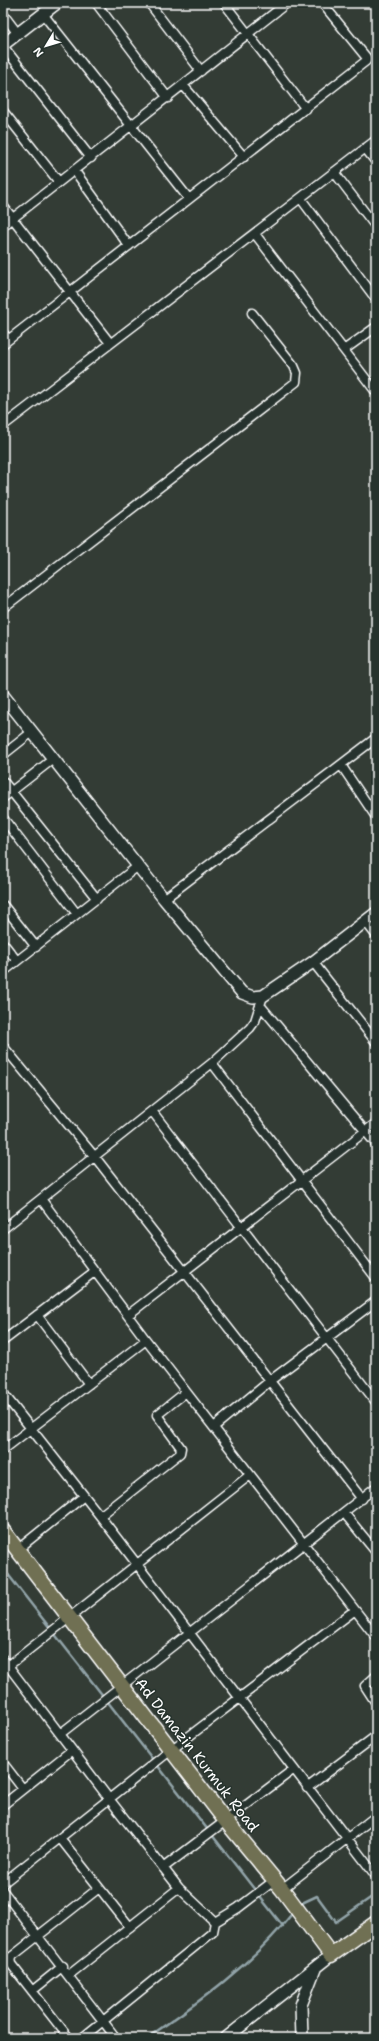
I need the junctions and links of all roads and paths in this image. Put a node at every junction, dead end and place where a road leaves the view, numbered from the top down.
1 (57, 3) edge
2 (96, 3) edge
3 (149, 3) edge
4 (224, 3) edge
5 (288, 3) edge
6 (322, 3) edge
7 (3, 14) edge
8 (43, 14) junction
9 (18, 34) junction
10 (248, 34) junction
11 (3, 46) edge
12 (201, 71) junction
13 (183, 85) junction
14 (168, 98) junction
15 (306, 109) junction
16 (3, 111) edge
17 (132, 126) junction
18 (376, 140) edge
19 (365, 148) junction
20 (244, 157) junction
21 (91, 158) junction
22 (376, 162) edge
23 (74, 170) junction
24 (334, 172) junction
25 (59, 182) junction
26 (189, 199) junction
27 (301, 199) junction
28 (3, 206) edge
29 (13, 218) junction
30 (3, 226) edge
31 (376, 227) edge
32 (254, 234) junction
33 (129, 246) junction
34 (71, 292) junction
35 (376, 299) edge
36 (252, 313) dead end
37 (376, 327) edge
38 (3, 332) edge
39 (6, 342) edge
40 (110, 343) junction
41 (344, 350) junction
42 (376, 392) edge
43 (3, 426) edge
44 (3, 608) edge
45 (3, 695) edge
46 (32, 732) junction
47 (376, 738) edge
48 (3, 755) edge
49 (53, 758) junction
50 (341, 765) junction
51 (3, 781) edge
52 (11, 791) junction
53 (3, 798) edge
54 (376, 817) edge
55 (3, 818) edge
56 (138, 866) junction
57 (97, 898) junction
58 (164, 899) junction
59 (3, 905) edge
60 (376, 913) edge
61 (77, 914) junction
62 (365, 921) junction
63 (376, 935) edge
64 (3, 943) edge
65 (36, 947) junction
66 (18, 961) junction
67 (313, 962) junction
68 (3, 972) edge
69 (262, 1000) junction
70 (376, 1042) edge
71 (3, 1046) edge
72 (212, 1063) junction
73 (152, 1111) junction
74 (376, 1123) edge
75 (366, 1131) junction
76 (376, 1144) edge
77 (94, 1157) junction
78 (302, 1181) junction
79 (41, 1199) junction
80 (242, 1227) junction
81 (3, 1229) edge
82 (184, 1271) junction
83 (94, 1272) junction
84 (376, 1278) edge
85 (376, 1301) edge
86 (37, 1315) junction
87 (128, 1315) junction
88 (326, 1337) junction
89 (146, 1340) junction
90 (3, 1341) edge
91 (271, 1380) junction
92 (89, 1384) junction
93 (186, 1392) junction
94 (3, 1393) edge
95 (376, 1402) edge
96 (214, 1427) junction
97 (31, 1429) junction
98 (3, 1450) edge
99 (250, 1474) junction
100 (376, 1487) edge
101 (84, 1496) junction
102 (362, 1499) junction
103 (344, 1513) junction
104 (100, 1516) junction
105 (8, 1542) edge
106 (304, 1544) junction
107 (376, 1552) edge
108 (137, 1564) junction
109 (355, 1610) junction
110 (68, 1617) junction
111 (189, 1633) junction
112 (376, 1637) edge
113 (3, 1658) edge
114 (6, 1667) edge
115 (376, 1676) edge
116 (122, 1687) junction
117 (239, 1698) junction
118 (376, 1703) edge
119 (60, 1734) junction
120 (376, 1736) edge
121 (72, 1750) junction
122 (171, 1750) junction
123 (3, 1763) edge
124 (294, 1769) junction
125 (308, 1788) junction
126 (23, 1789) junction
127 (110, 1800) junction
128 (3, 1805) edge
129 (376, 1816) edge
130 (225, 1820) junction
131 (60, 1838) junction
132 (347, 1838) junction
133 (163, 1868) junction
134 (376, 1876) edge
135 (3, 1883) edge
136 (279, 1884) junction
137 (99, 1888) junction
138 (179, 1888) junction
139 (3, 1891) edge
140 (215, 1922) junction
141 (376, 1923) edge
142 (130, 1927) junction
143 (39, 1936) junction
144 (331, 1955) junction
145 (63, 1966) junction
146 (316, 1967) junction
147 (69, 1975) junction
148 (32, 1991) junction
149 (103, 2021) junction
150 (69, 2038) edge
151 (82, 2038) edge
152 (116, 2038) edge
153 (226, 2038) edge
154 (302, 2038) edge

1 - 8 street
2 - 14 street
3 - 12 street
4 - 10 street
5 - 10 street
6 - 15 street
7 - 9 street
8 - 9 street
8 - 17 street
9 - 11 street
10 - 12 street
10 - 15 street
11 - 21 street
12 - 13 street
13 - 14 street
13 - 20 street
14 - 17 street
15 - 20 street
16 - 25 street
17 - 21 street
17 - 26 street
18 - 19 street
19 - 22 street
19 - 24 street
20 - 26 street
21 - 23 street
23 - 25 street
23 - 33 street
24 - 27 street
24 - 31 street
25 - 29 street
26 - 33 street
27 - 32 street
27 - 35 street
28 - 29 street
29 - 30 street
29 - 34 street
32 - 40 street
32 - 41 street
33 - 34 street
34 - 39 street
34 - 40 street
36 - 44 street
37 - 41 street
38 - 39 street
40 - 43 street
41 - 42 street
45 - 46 street
46 - 48 street
46 - 49 street
47 - 50 street
49 - 52 street
49 - 56 street
50 - 54 street
50 - 58 street
51 - 52 street
52 - 53 street
52 - 57 street
55 - 61 street
56 - 57 street
56 - 58 street
57 - 61 street
58 - 69 street
59 - 65 street
60 - 62 street
61 - 65 street
62 - 63 street
62 - 67 street
64 - 66 street
65 - 66 street
66 - 68 street
67 - 69 street
67 - 70 street
69 - 72 street
69 - 75 street
71 - 77 street
72 - 73 street
72 - 78 street
73 - 77 street
73 - 80 street
74 - 75 street
75 - 76 street
75 - 78 street
77 - 79 street
77 - 82 street
78 - 80 street
78 - 84 street
79 - 81 street
79 - 83 street
80 - 82 street
80 - 88 street
82 - 87 street
82 - 91 street
83 - 86 street
83 - 87 street
85 - 88 street
86 - 90 street
86 - 92 street
87 - 89 street
88 - 91 street
88 - 95 street
89 - 92 street
89 - 93 street
91 - 96 street
91 - 102 street
92 - 97 street
93 - 96 street
93 - 104 street
94 - 97 street
96 - 99 street
97 - 98 street
97 - 101 street
99 - 106 street
99 - 108 street
100 - 102 street
101 - 104 street
101 - 105 street
102 - 103 street
103 - 106 street
103 - 107 street
104 - 108 street
105 - 110 highway, Ad Damazin Kurmuk Road
106 - 109 street
106 - 111 street
108 - 110 street
108 - 111 street
109 - 112 street
109 - 117 street
110 - 114 street
110 - 116 highway, Ad Damazin Kurmuk Road
111 - 116 street
111 - 117 street
113 - 114 street
114 - 119 street
115 - 118 street
116 - 119 street
116 - 122 highway, Ad Damazin Kurmuk Road
117 - 122 street
117 - 124 street
119 - 121 street
120 - 125 street
121 - 126 street
121 - 127 street
122 - 127 street
122 - 130 highway, Ad Damazin Kurmuk Road
123 - 126 street
124 - 125 street
124 - 130 street
125 - 132 street
126 - 128 street
127 - 131 street
127 - 133 street
129 - 132 street
130 - 133 street
130 - 136 highway, Ad Damazin Kurmuk Road
131 - 135 street
131 - 137 street
132 - 134 street
132 - 136 street
133 - 138 street
136 - 140 street
136 - 144 highway, Ad Damazin Kurmuk Road
137 - 142 street
137 - 143 street
138 - 140 street
138 - 142 street
139 - 143 street
140 - 149 street
141 - 144 highway
142 - 147 street
143 - 145 street
143 - 148 street
144 - 146 street
145 - 147 street
145 - 148 street
146 - 153 street
146 - 154 street
147 - 149 street
148 - 150 street
149 - 151 street
149 - 152 street

